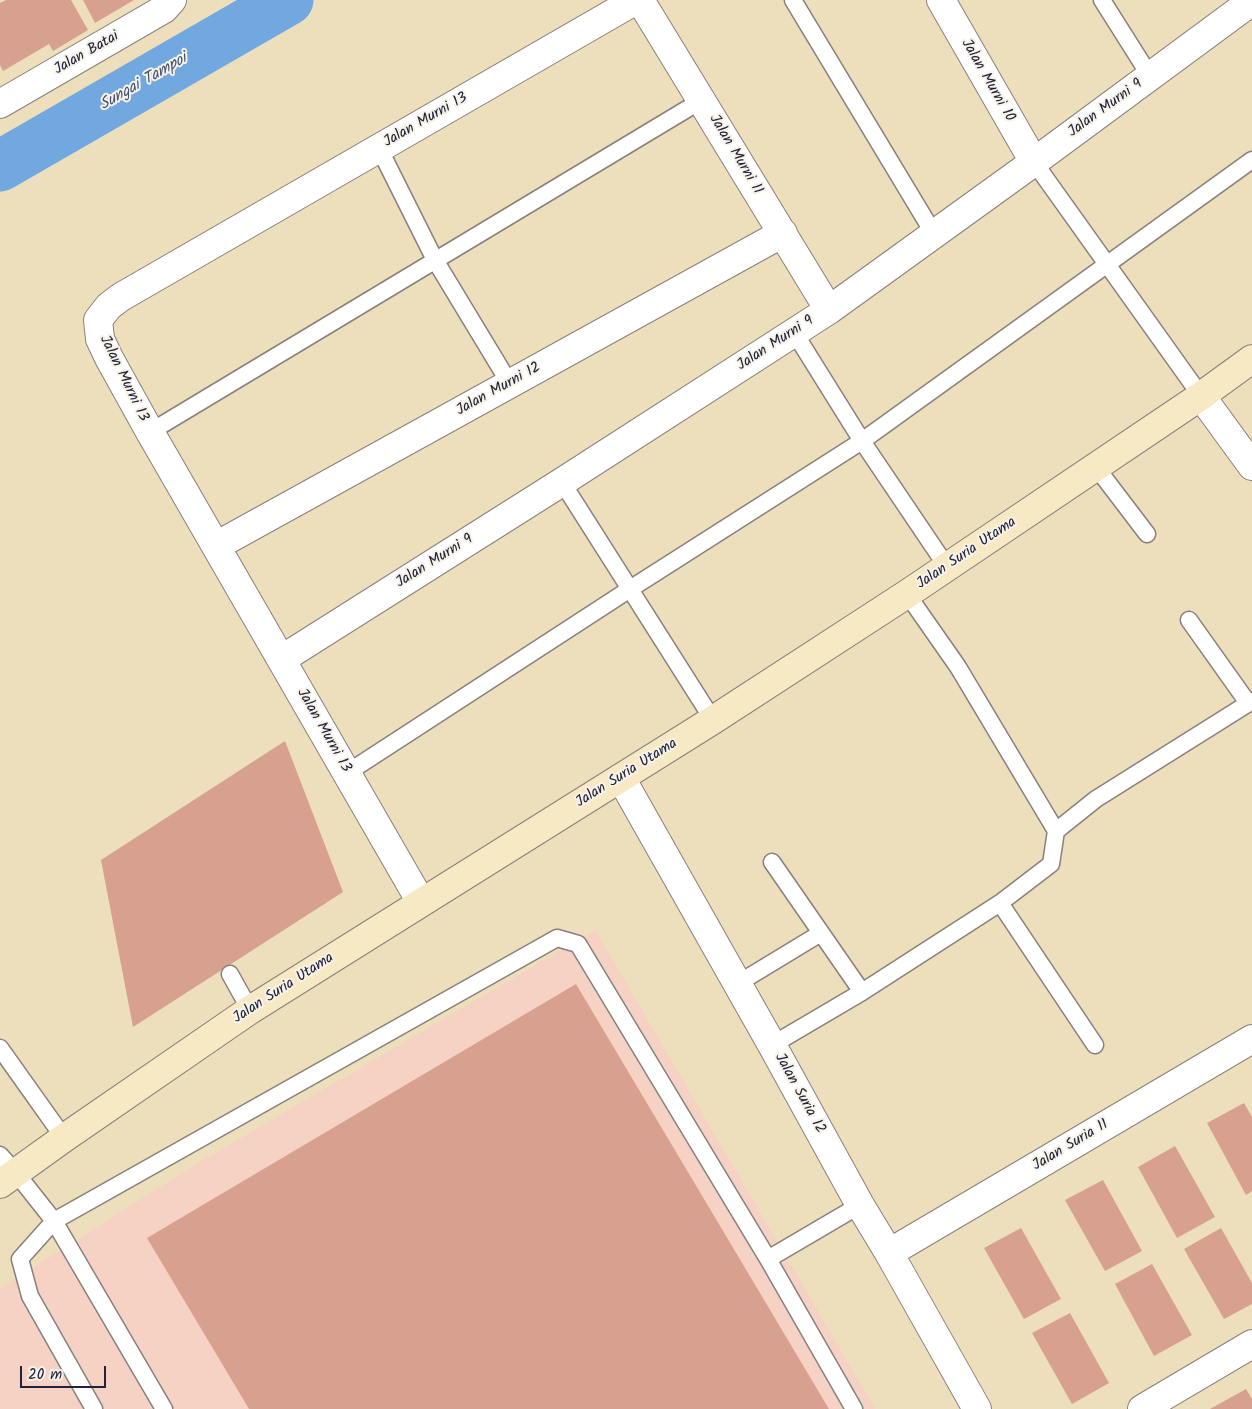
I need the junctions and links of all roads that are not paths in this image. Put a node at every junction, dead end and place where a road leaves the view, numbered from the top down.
1 (172, 0) edge
2 (638, 0) edge
3 (794, 0) edge
4 (940, 0) edge
5 (1102, 0) edge
6 (1252, 1) edge
7 (1150, 76) junction
8 (702, 100) junction
9 (0, 104) edge
10 (379, 148) junction
11 (1252, 160) edge
12 (1034, 162) junction
13 (783, 233) junction
14 (934, 234) junction
15 (435, 260) junction
16 (1107, 265) junction
17 (829, 310) junction
18 (794, 332) junction
19 (1252, 360) edge
20 (510, 384) junction
21 (1201, 396) junction
22 (150, 432) junction
23 (862, 441) junction
24 (1252, 466) edge
25 (1096, 467) junction
26 (562, 482) junction
27 (1147, 534) dead end
28 (216, 546) junction
29 (947, 568) junction
30 (630, 589) junction
31 (907, 594) junction
32 (1189, 620) dead end
33 (282, 659) junction
34 (1250, 702) edge
35 (713, 720) junction
36 (347, 773) junction
37 (622, 778) junction
38 (1056, 831) junction
39 (772, 862) dead end
40 (422, 902) junction
41 (1000, 903) junction
42 (821, 933) junction
43 (230, 974) dead end
44 (737, 984) junction
45 (862, 992) junction
46 (250, 1010) junction
47 (1252, 1038) edge
48 (772, 1045) junction
49 (1094, 1045) dead end
50 (0, 1048) edge
51 (64, 1138) junction
52 (5, 1171) edge
53 (860, 1205) junction
54 (54, 1221) junction
55 (890, 1253) junction
56 (768, 1259) junction
57 (1252, 1344) edge
58 (94, 1409) edge
59 (164, 1409) edge
60 (854, 1409) edge
61 (977, 1409) edge
62 (1142, 1409) edge

1 - 9 street, Jalan Batai
2 - 8 street, Jalan Murni 11
2 - 10 street, Jalan Murni 13
3 - 14 lane
4 - 12 street, Jalan Murni 10
5 - 7 lane
6 - 7 street, Jalan Murni 9
7 - 12 street, Jalan Murni 9
8 - 13 street, Jalan Murni 11
8 - 15 lane
10 - 15 lane
10 - 22 street, Jalan Murni 13
11 - 16 lane
12 - 14 street, Jalan Murni 9
12 - 16 lane
13 - 17 street, Jalan Murni 11
13 - 20 street, Jalan Murni 12
14 - 17 street, Jalan Murni 9
15 - 20 lane
15 - 22 lane
16 - 21 lane
16 - 23 lane
17 - 18 street, Jalan Murni 9
18 - 23 lane
18 - 26 street, Jalan Murni 9
19 - 21 main road, Jalan Suria Utama
20 - 28 street, Jalan Murni 12
21 - 24 street
21 - 25 main road, Jalan Suria Utama
22 - 28 street, Jalan Murni 13
23 - 29 lane
23 - 30 lane
25 - 27 lane
25 - 29 main road, Jalan Suria Utama
26 - 30 lane
26 - 33 street, Jalan Murni 9
28 - 33 street, Jalan Murni 13
29 - 31 main road, Jalan Suria Utama
30 - 35 lane
30 - 36 lane
31 - 35 main road, Jalan Suria Utama
31 - 38 lane
32 - 34 lane
33 - 36 street, Jalan Murni 13
34 - 38 lane
35 - 37 main road, Jalan Suria Utama
36 - 40 street, Jalan Murni 13
37 - 40 main road, Jalan Suria Utama
37 - 44 street, Jalan Suria 12
38 - 41 lane
39 - 42 lane
40 - 46 main road, Jalan Suria Utama
41 - 45 lane
41 - 49 lane
42 - 44 lane
42 - 45 lane
43 - 46 lane
44 - 48 street, Jalan Suria 12
45 - 48 lane
46 - 51 main road, Jalan Suria Utama
47 - 55 street, Jalan Suria 11
48 - 53 street, Jalan Suria 12
50 - 51 lane
51 - 52 main road, Jalan Suria Utama
52 - 54 lane
53 - 55 street, Jalan Suria 12
53 - 56 lane
54 - 56 lane
54 - 58 lane
54 - 59 lane
55 - 61 street, Jalan Suria 12
56 - 60 lane
57 - 62 street

